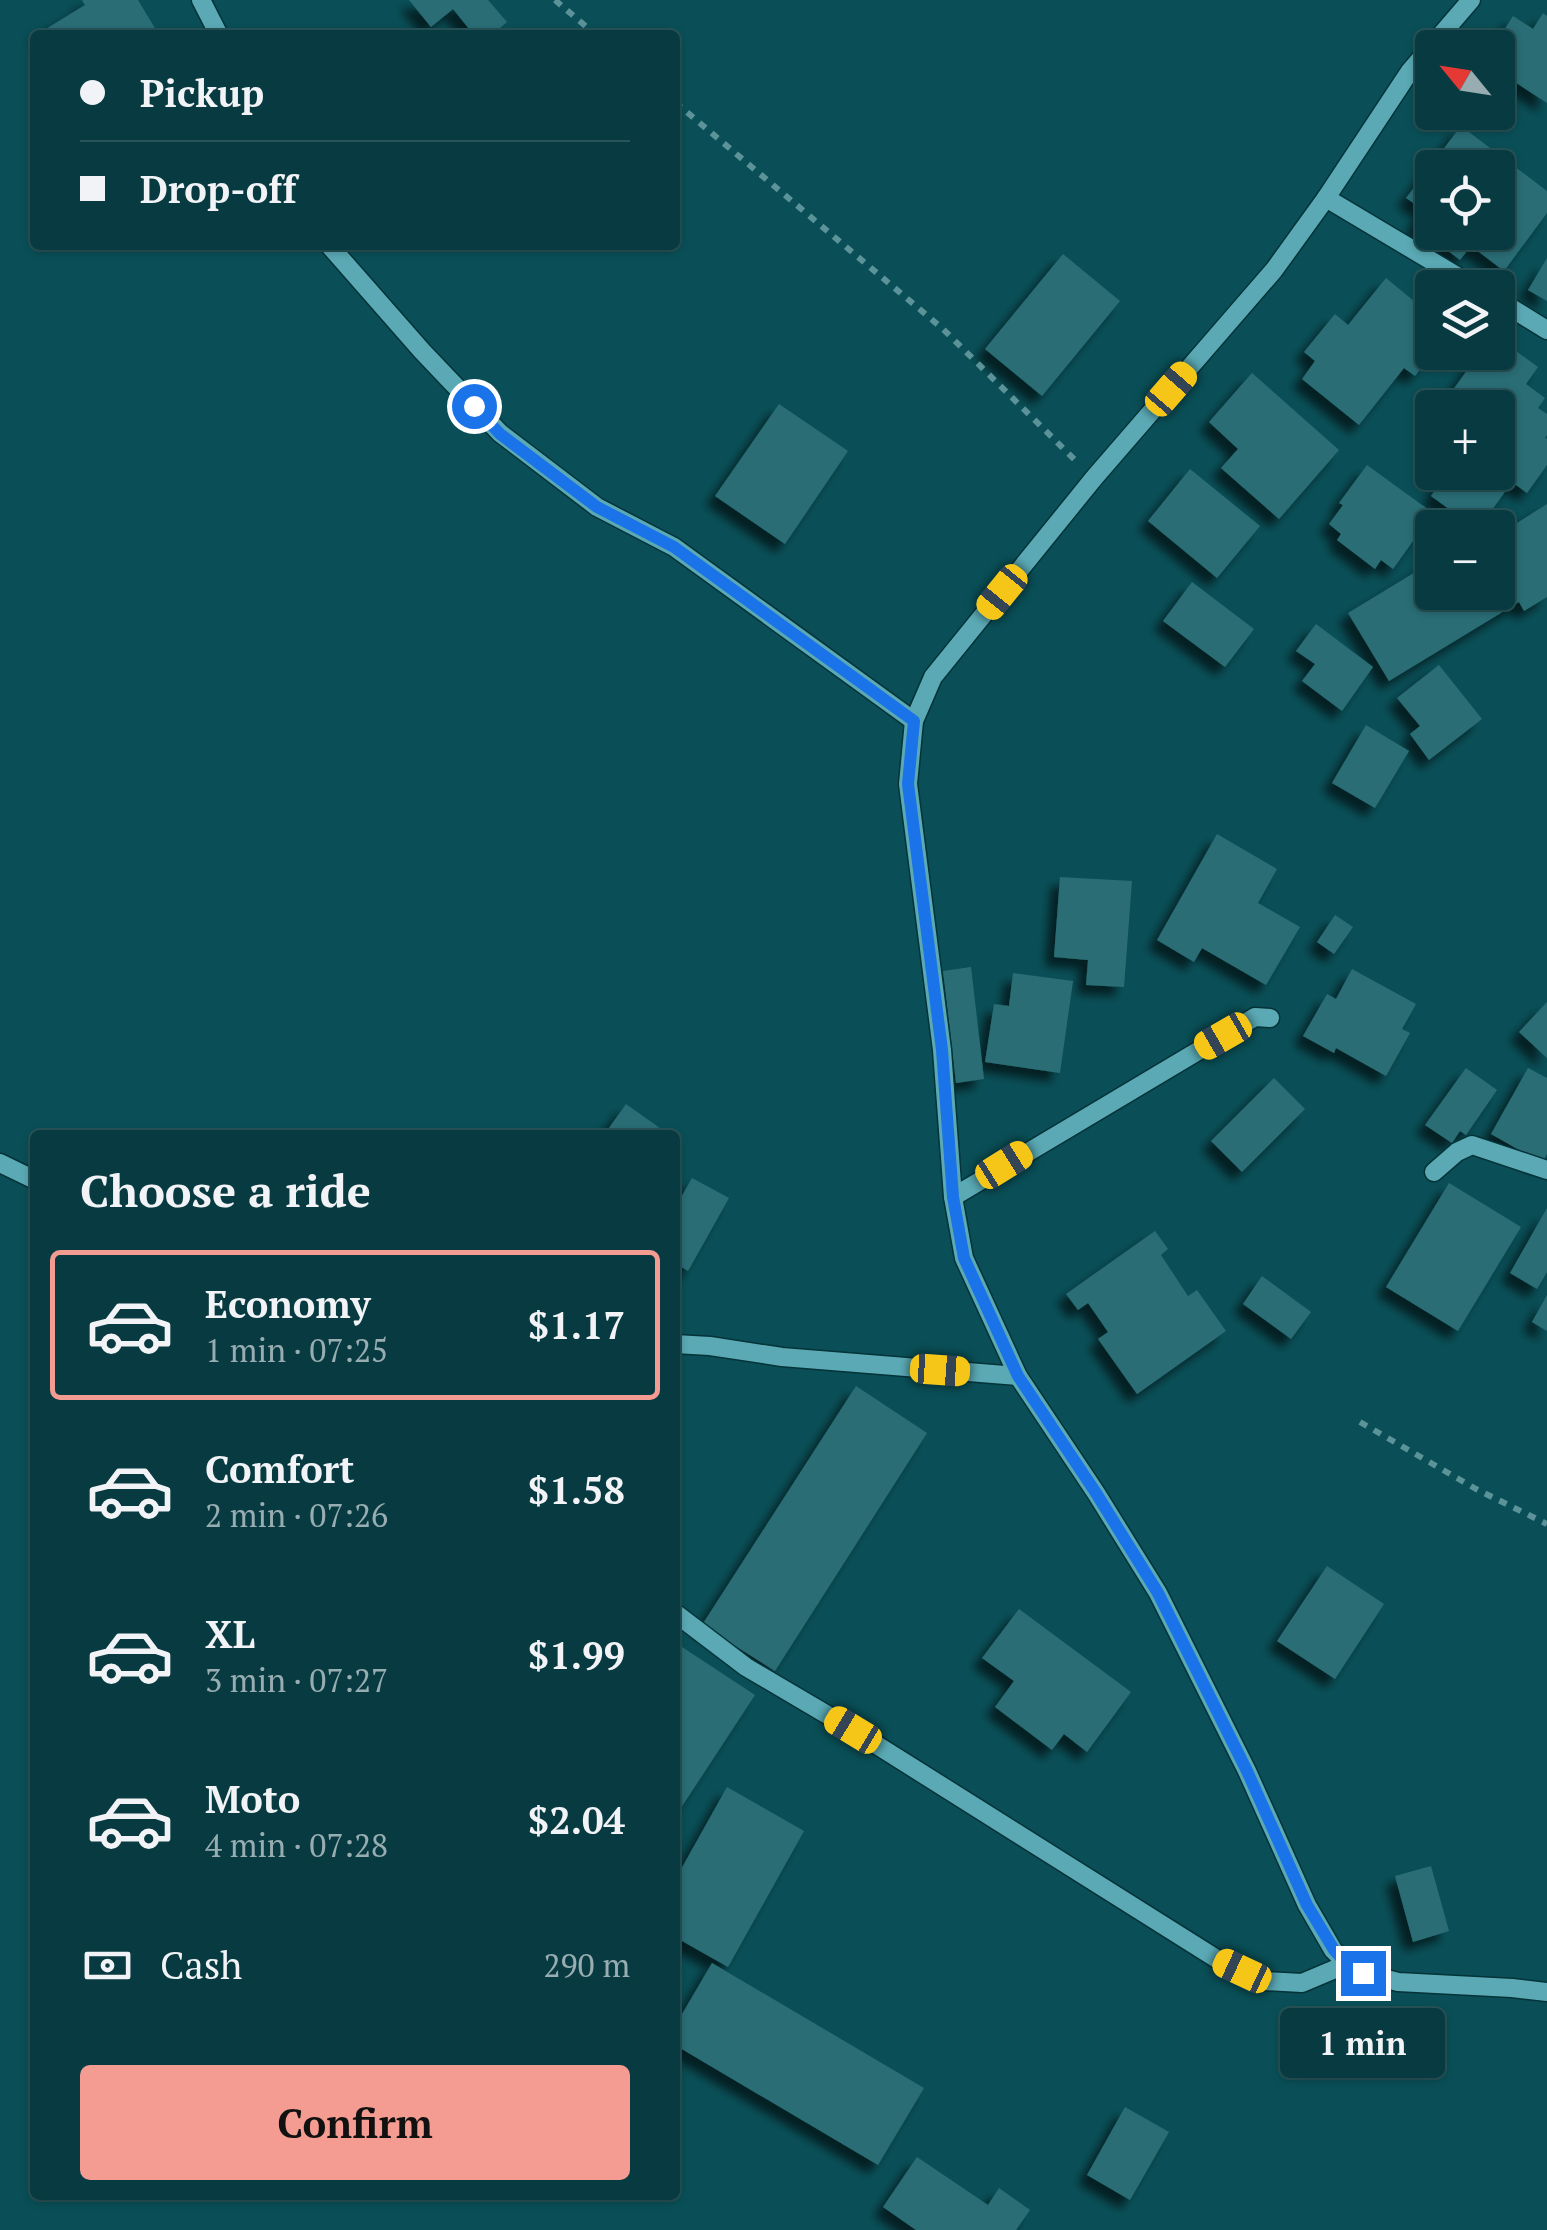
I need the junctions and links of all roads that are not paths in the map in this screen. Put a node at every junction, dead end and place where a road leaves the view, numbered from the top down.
1 (200, 0) edge
2 (1470, 0) edge
3 (216, 30) edge
4 (1326, 198) junction
5 (333, 250) edge
6 (1446, 270) edge
7 (1515, 310) edge
8 (1547, 330) edge
9 (914, 721) junction
10 (1270, 1018) dead end
11 (0, 1163) edge
12 (1547, 1170) edge
13 (1434, 1172) dead end
14 (30, 1178) edge
15 (953, 1197) junction
16 (680, 1344) edge
17 (1018, 1376) junction
18 (680, 1617) edge
19 (1347, 1964) junction
20 (1547, 1992) edge

1 - 3 street
2 - 4 street
4 - 6 street
4 - 9 street
5 - 9 street
7 - 8 street
9 - 15 street
10 - 15 street
11 - 14 street
12 - 13 street
15 - 17 street
16 - 17 street
17 - 19 street
18 - 19 street
19 - 20 street

